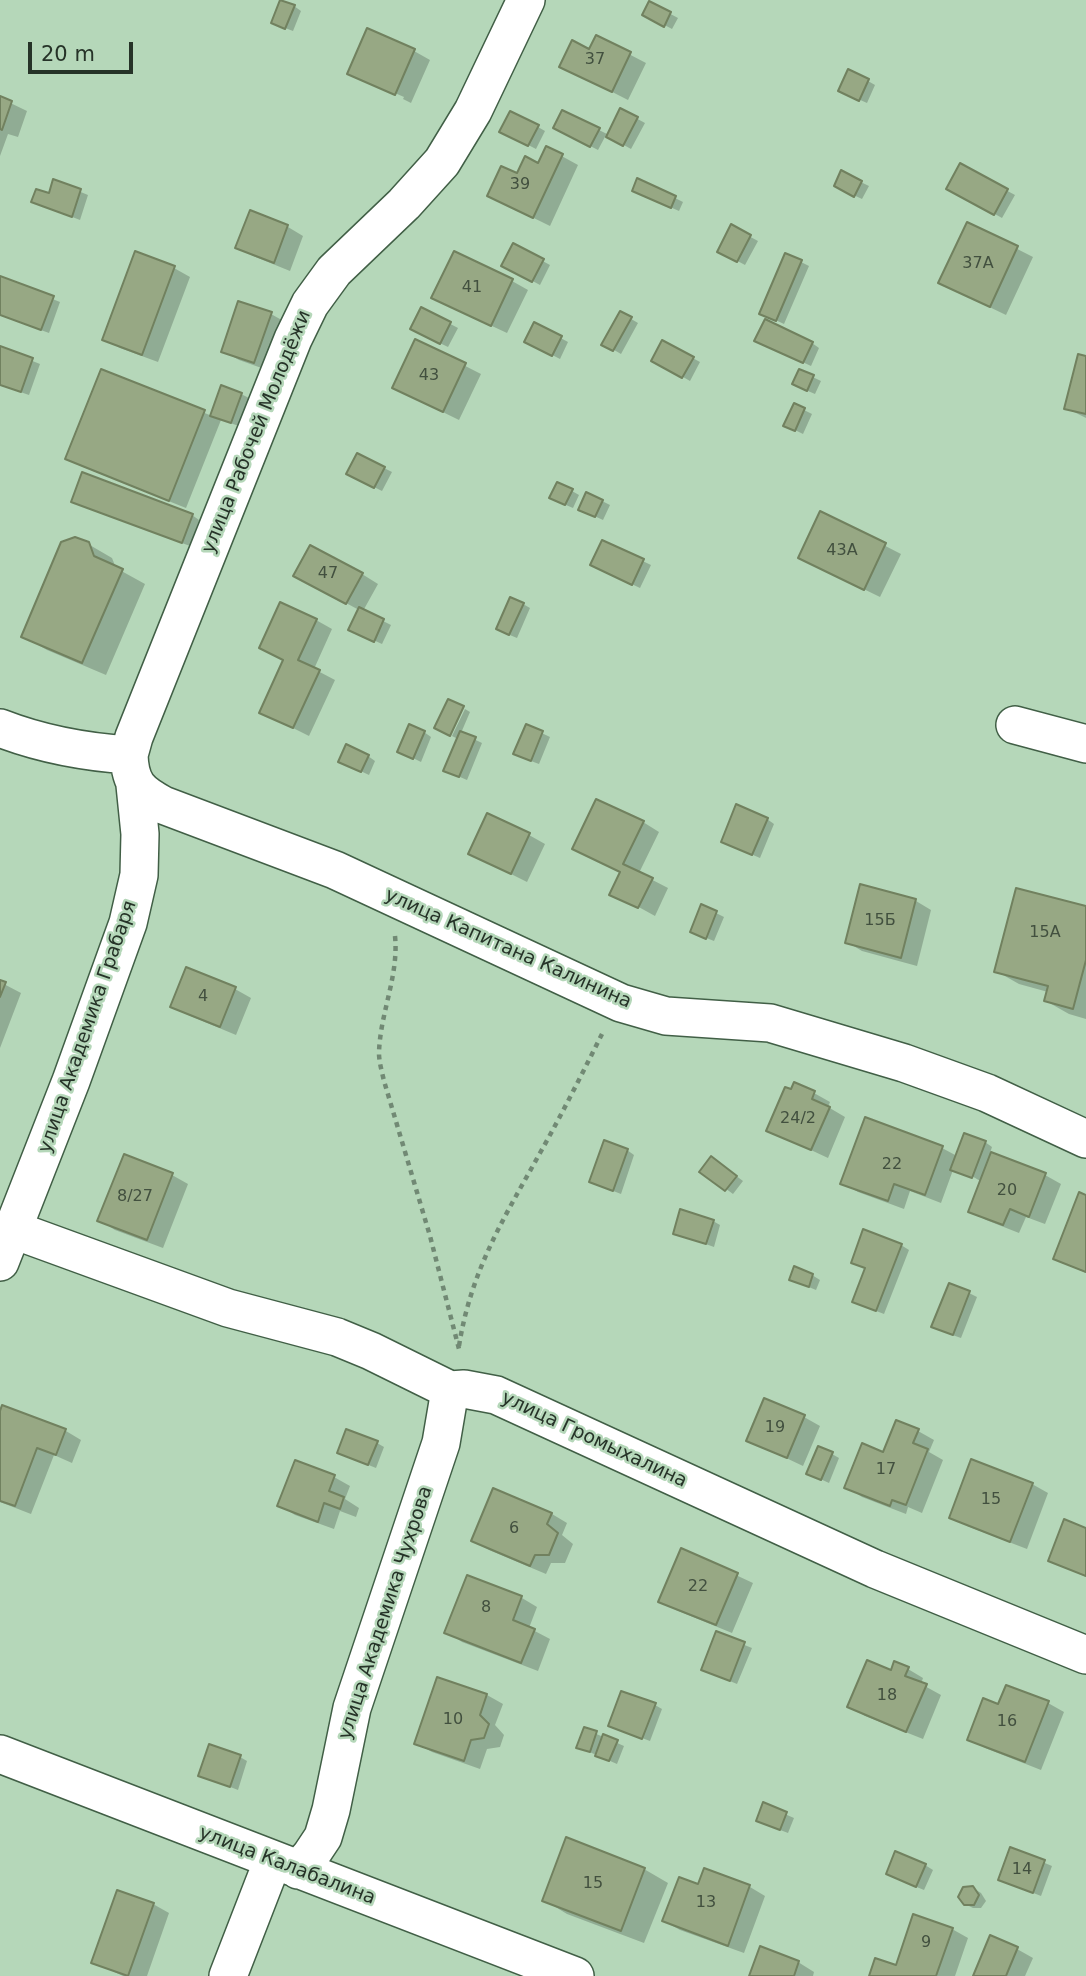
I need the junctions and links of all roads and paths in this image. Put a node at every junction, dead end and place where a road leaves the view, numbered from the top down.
1 (526, 0) edge
2 (1015, 725) dead end
3 (0, 728) edge
4 (1086, 744) edge
5 (132, 770) junction
6 (378, 890) junction
7 (603, 1033) dead end
8 (1086, 1139) edge
9 (7, 1246) edge
10 (459, 1349) junction
11 (450, 1390) junction
12 (1086, 1655) edge
13 (0, 1754) edge
14 (286, 1865) junction
15 (228, 1976) edge
16 (575, 1976) edge

1 - 5 street, улица Рабочей Молодёжи
2 - 4 street
3 - 5 street
5 - 6 street, улица Капитана Калинина
5 - 9 street, улица Академика Грабаря
6 - 8 street, улица Капитана Калинина
6 - 10 path
7 - 10 path
9 - 11 street, улица Громыхалина
10 - 11 path
11 - 12 street, улица Громыхалина
11 - 14 street, улица Академика Чухрова
13 - 14 street, улица Калабалина
14 - 15 street, улица Академика Чухрова
14 - 16 street, улица Калабалина

